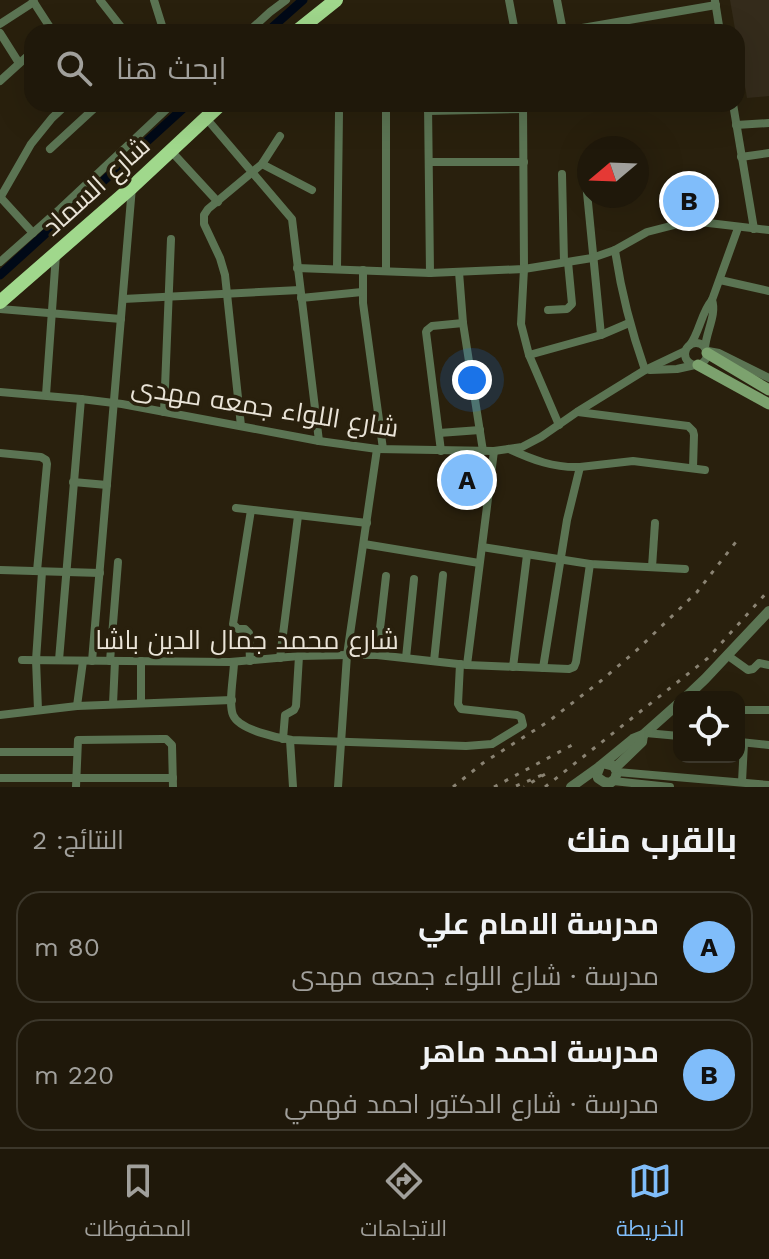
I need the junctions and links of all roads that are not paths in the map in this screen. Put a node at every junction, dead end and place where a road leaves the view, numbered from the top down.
1 (100, 0) edge
2 (154, 0) edge
3 (264, 0) edge
4 (286, 0) edge
5 (336, 0) edge
6 (509, 0) edge
7 (557, 0) edge
8 (33, 1) edge
9 (716, 3) edge
10 (270, 12) junction
11 (0, 24) edge
12 (48, 24) edge
13 (119, 24) edge
14 (162, 24) edge
15 (257, 24) edge
16 (306, 24) edge
17 (514, 24) edge
18 (560, 24) edge
19 (604, 24) edge
20 (719, 24) edge
21 (0, 33) edge
22 (24, 59) edge
23 (19, 63) junction
24 (0, 81) edge
25 (59, 112) edge
26 (90, 112) edge
27 (163, 112) edge
28 (209, 112) edge
29 (214, 112) edge
30 (386, 112) edge
31 (428, 112) edge
32 (523, 112) edge
33 (734, 112) edge
34 (339, 113) dead end
35 (769, 123) edge
36 (736, 125) junction
37 (280, 136) dead end
38 (50, 149) dead end
39 (171, 151) junction
40 (769, 153) edge
41 (741, 157) junction
42 (429, 162) junction
43 (524, 162) junction
44 (262, 164) junction
45 (252, 173) junction
46 (562, 174) dead end
47 (132, 187) junction
48 (312, 190) dead end
49 (0, 198) edge
50 (218, 202) junction
51 (589, 208) edge
52 (738, 228) junction
53 (754, 229) junction
54 (769, 230) edge
55 (33, 233) junction
56 (171, 239) dead end
57 (615, 250) junction
58 (56, 254) junction
59 (592, 258) junction
60 (0, 262) edge
61 (566, 262) junction
62 (297, 268) junction
63 (337, 268) junction
64 (524, 269) junction
65 (363, 270) junction
66 (386, 271) junction
67 (459, 272) junction
68 (430, 273) junction
69 (720, 280) junction
70 (769, 291) edge
71 (362, 292) junction
72 (300, 294) junction
73 (228, 295) junction
74 (168, 297) junction
75 (123, 299) junction
76 (712, 300) junction
77 (0, 302) edge
78 (0, 309) edge
79 (548, 310) dead end
80 (53, 313) junction
81 (121, 319) junction
82 (463, 323) junction
83 (629, 323) junction
84 (601, 335) junction
85 (688, 348) junction
86 (706, 351) junction
87 (529, 355) junction
88 (696, 365) junction
89 (645, 370) junction
90 (769, 378) edge
91 (769, 390) edge
92 (0, 392) edge
93 (46, 395) junction
94 (81, 399) junction
95 (115, 403) junction
96 (769, 404) edge
97 (164, 412) junction
98 (577, 412) junction
99 (559, 425) junction
100 (241, 426) junction
101 (480, 430) junction
102 (439, 433) junction
103 (319, 441) junction
104 (380, 449) junction
105 (509, 449) junction
106 (441, 451) junction
107 (483, 451) junction
108 (494, 451) junction
109 (0, 453) edge
110 (580, 467) junction
111 (693, 468) junction
112 (705, 470) dead end
113 (73, 482) junction
114 (107, 485) junction
115 (236, 508) dead end
116 (251, 510) junction
117 (298, 516) junction
118 (367, 523) junction
119 (655, 523) dead end
120 (364, 544) junction
121 (482, 547) junction
122 (527, 555) junction
123 (561, 560) junction
124 (118, 562) dead end
125 (479, 563) junction
126 (590, 564) junction
127 (652, 567) junction
128 (685, 569) dead end
129 (0, 570) edge
130 (40, 571) junction
131 (66, 572) junction
132 (100, 573) junction
133 (443, 575) dead end
134 (386, 576) dead end
135 (414, 579) dead end
136 (767, 616) edge
137 (347, 655) junction
138 (377, 655) junction
139 (727, 655) junction
140 (299, 656) junction
141 (280, 658) junction
142 (406, 658) junction
143 (22, 660) dead end
144 (36, 660) junction
145 (59, 660) junction
146 (88, 661) junction
147 (112, 661) junction
148 (141, 661) junction
149 (250, 661) junction
150 (434, 661) junction
151 (234, 662) junction
152 (463, 664) junction
153 (769, 665) edge
154 (513, 667) junction
155 (543, 668) junction
156 (752, 669) junction
157 (747, 682) dead end
158 (691, 691) edge
159 (232, 700) junction
160 (141, 703) junction
161 (113, 704) junction
162 (77, 706) junction
163 (673, 708) edge
164 (38, 710) junction
165 (745, 710) edge
166 (769, 710) edge
167 (0, 715) edge
168 (644, 734) junction
169 (673, 736) edge
170 (286, 739) junction
171 (341, 742) junction
172 (745, 742) edge
173 (769, 745) edge
174 (77, 747) junction
175 (0, 752) edge
176 (742, 763) edge
177 (615, 774) edge
178 (0, 778) edge
179 (173, 782) edge
180 (742, 782) junction
181 (76, 783) edge
182 (769, 785) edge
183 (293, 787) edge
184 (338, 787) edge
185 (571, 787) edge
186 (580, 787) edge
187 (670, 787) edge

1 - 13 street
2 - 14 street
3 - 10 street
4 - 10 street
5 - 16 highway
6 - 17 street
7 - 18 street
8 - 11 street
8 - 12 street
9 - 19 street
9 - 20 street
10 - 15 street
21 - 23 street
22 - 23 street
23 - 24 street
25 - 49 street
26 - 38 street
27 - 55 street
28 - 39 highway, شارع السماد
29 - 45 street
30 - 66 street
31 - 42 street
32 - 43 street
33 - 36 street
34 - 63 street
35 - 36 street
36 - 41 street
37 - 44 street
39 - 47 highway, شارع السماد
39 - 50 street
40 - 41 street
41 - 53 street
42 - 43 street
42 - 68 street
43 - 64 street
44 - 45 street
44 - 48 street
45 - 50 street
45 - 62 street
46 - 61 street
47 - 58 highway, شارع السماد
47 - 75 street
49 - 55 street
50 - 73 street
51 - 59 street
52 - 53 street
52 - 57 street
52 - 69 street
53 - 54 street
55 - 60 street
56 - 74 street
57 - 59 street
57 - 83 street
58 - 77 highway, شارع السماد
58 - 80 street
59 - 61 street
59 - 84 street
61 - 64 street
61 - 79 street
62 - 63 street
62 - 72 street
63 - 65 street
64 - 67 street
64 - 87 street
65 - 66 street
65 - 71 street
66 - 68 street
67 - 68 street
67 - 82 street
69 - 70 street
69 - 76 street
71 - 72 street
71 - 104 street
72 - 73 street
72 - 103 street
73 - 74 street
73 - 100 street
74 - 75 street
74 - 97 street
75 - 81 street
76 - 85 street
76 - 86 street
78 - 80 street
80 - 81 street
80 - 93 street
81 - 95 street
82 - 101 street
82 - 102 street
83 - 84 street
83 - 89 street
84 - 87 street
85 - 86 street
85 - 88 street
85 - 89 street, شارع اللواء جمعه مهدى
86 - 88 street
86 - 90 street
86 - 91 main road
87 - 99 street
88 - 89 street, شارع اللواء جمعه مهدى
88 - 96 main road
89 - 98 street, شارع اللواء جمعه مهدى
92 - 93 street, شارع اللواء جمعه مهدى
93 - 94 street, شارع اللواء جمعه مهدى
94 - 95 street, شارع اللواء جمعه مهدى
94 - 113 street
95 - 97 street, شارع اللواء جمعه مهدى
95 - 114 street
97 - 100 street, شارع اللواء جمعه مهدى
98 - 99 street, شارع اللواء جمعه مهدى
98 - 111 street
99 - 105 street, شارع اللواء جمعه مهدى
100 - 103 street, شارع اللواء جمعه مهدى
101 - 102 street
101 - 107 street
102 - 106 street
103 - 104 street, شارع اللواء جمعه مهدى
104 - 106 street, شارع اللواء جمعه مهدى
104 - 118 street
105 - 108 street, شارع اللواء جمعه مهدى
105 - 110 street
106 - 107 street, شارع اللواء جمعه مهدى
107 - 108 street, شارع اللواء جمعه مهدى
108 - 121 street
109 - 130 street
110 - 111 street
110 - 123 street
111 - 112 street
113 - 114 street
113 - 131 street
114 - 132 street
115 - 116 street
116 - 117 street
116 - 149 street
117 - 118 street
117 - 141 street
118 - 120 street
119 - 127 street
120 - 125 street
120 - 137 street
121 - 122 street
121 - 125 street
122 - 123 street
122 - 154 street
123 - 126 street
123 - 155 street
124 - 147 street
125 - 152 street
126 - 127 street
126 - 155 street, شارع محمد جمال الدين باشا
127 - 128 street
129 - 130 street
130 - 131 street
130 - 144 street
131 - 132 street
131 - 145 street
132 - 146 street
133 - 150 street
134 - 138 street
135 - 142 street
136 - 139 street
137 - 138 street, شارع محمد جمال الدين باشا
137 - 140 street, شارع محمد جمال الدين باشا
137 - 171 street
138 - 142 street, شارع محمد جمال الدين باشا
139 - 156 street
139 - 158 street
140 - 141 street, شارع محمد جمال الدين باشا
140 - 170 street
141 - 149 street, شارع محمد جمال الدين باشا
142 - 150 street, شارع محمد جمال الدين باشا
143 - 144 street, شارع محمد جمال الدين باشا
144 - 145 street, شارع محمد جمال الدين باشا
144 - 164 street
145 - 146 street, شارع محمد جمال الدين باشا
146 - 147 street, شارع محمد جمال الدين باشا
146 - 162 street
147 - 148 street, شارع محمد جمال الدين باشا
147 - 161 street
148 - 151 street, شارع محمد جمال الدين باشا
148 - 160 street
149 - 151 street, شارع محمد جمال الدين باشا
150 - 152 street, شارع محمد جمال الدين باشا
151 - 159 street
152 - 154 street, شارع محمد جمال الدين باشا
152 - 171 street
153 - 156 street
154 - 155 street, شارع محمد جمال الدين باشا
156 - 157 street
159 - 160 street
159 - 170 street
160 - 161 street
161 - 162 street
162 - 164 street
163 - 168 street
164 - 167 street
165 - 166 street
168 - 169 street
168 - 177 street
170 - 171 street
170 - 183 street
171 - 184 street
172 - 173 street
174 - 175 street
174 - 179 street
174 - 181 street
176 - 180 street
177 - 180 street
177 - 185 street
177 - 186 street
177 - 187 street
178 - 181 street
179 - 181 street
180 - 182 street

